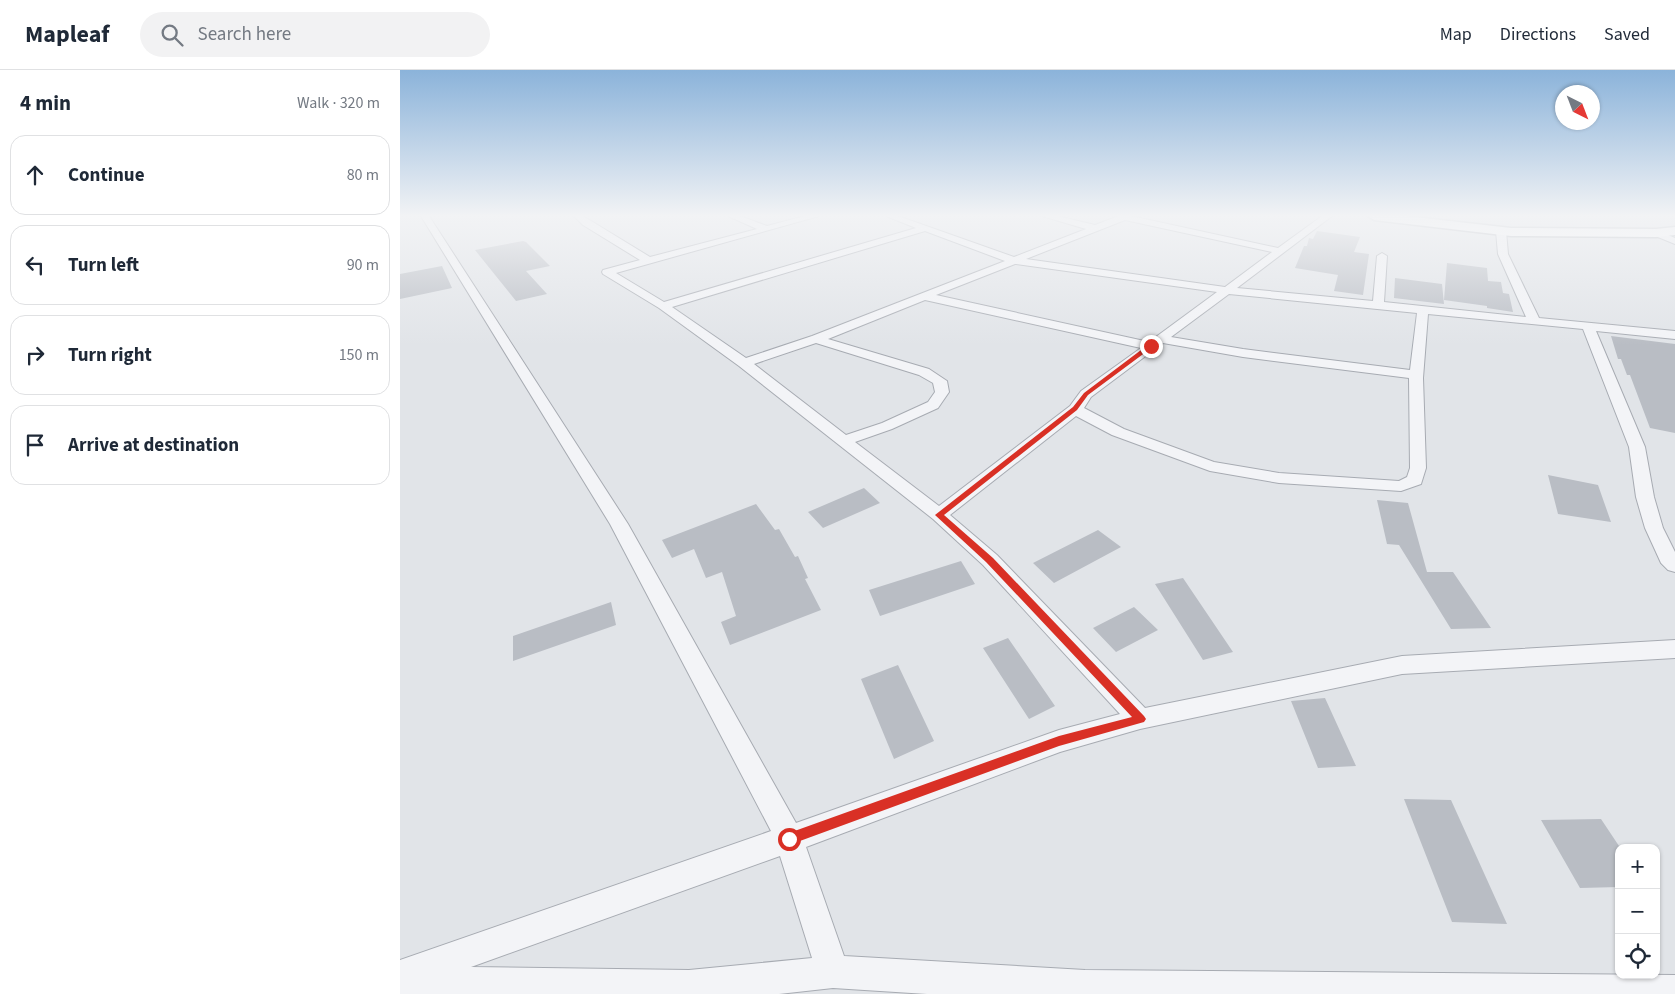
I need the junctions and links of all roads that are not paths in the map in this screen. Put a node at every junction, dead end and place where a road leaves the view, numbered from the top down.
1 (452, 259) edge
2 (646, 259) edge
3 (656, 259) edge
4 (821, 259) edge
5 (1011, 259) edge
6 (1020, 259) edge
7 (1268, 259) edge
8 (1382, 259) edge
9 (1505, 259) edge
10 (649, 261) junction
11 (1016, 261) junction
12 (1225, 290) junction
13 (922, 296) junction
14 (1378, 305) junction
15 (663, 306) junction
16 (1424, 309) junction
17 (1534, 320) junction
18 (1588, 326) junction
19 (1675, 335) edge
20 (816, 339) junction
21 (1155, 342) junction
22 (744, 363) junction
23 (1416, 375) junction
24 (1075, 409) junction
25 (843, 441) junction
26 (939, 515) junction
27 (1675, 565) edge
28 (1675, 650) edge
29 (1140, 719) junction
30 (789, 839) junction
31 (833, 972) junction
32 (400, 976) edge
33 (400, 982) edge
34 (1086, 990) edge
35 (689, 991) edge
36 (1505, 992) edge
37 (1675, 992) edge

1 - 30 street
2 - 10 street
3 - 10 street
4 - 15 street
5 - 11 street
6 - 11 street
7 - 12 street
8 - 14 street
9 - 17 street
10 - 15 street
11 - 12 street
11 - 13 street
12 - 14 street
12 - 21 street
13 - 20 street
13 - 21 street
14 - 16 street
15 - 22 street
16 - 17 street
16 - 23 street
17 - 18 street
18 - 19 street
18 - 27 street
20 - 22 street
20 - 25 street
21 - 23 street
21 - 24 street
22 - 25 street
23 - 24 street
24 - 26 street
25 - 26 street
26 - 29 street
28 - 29 street
29 - 30 street
30 - 31 street
30 - 32 street
31 - 34 street
31 - 35 street
33 - 35 street
34 - 36 street
36 - 37 street

